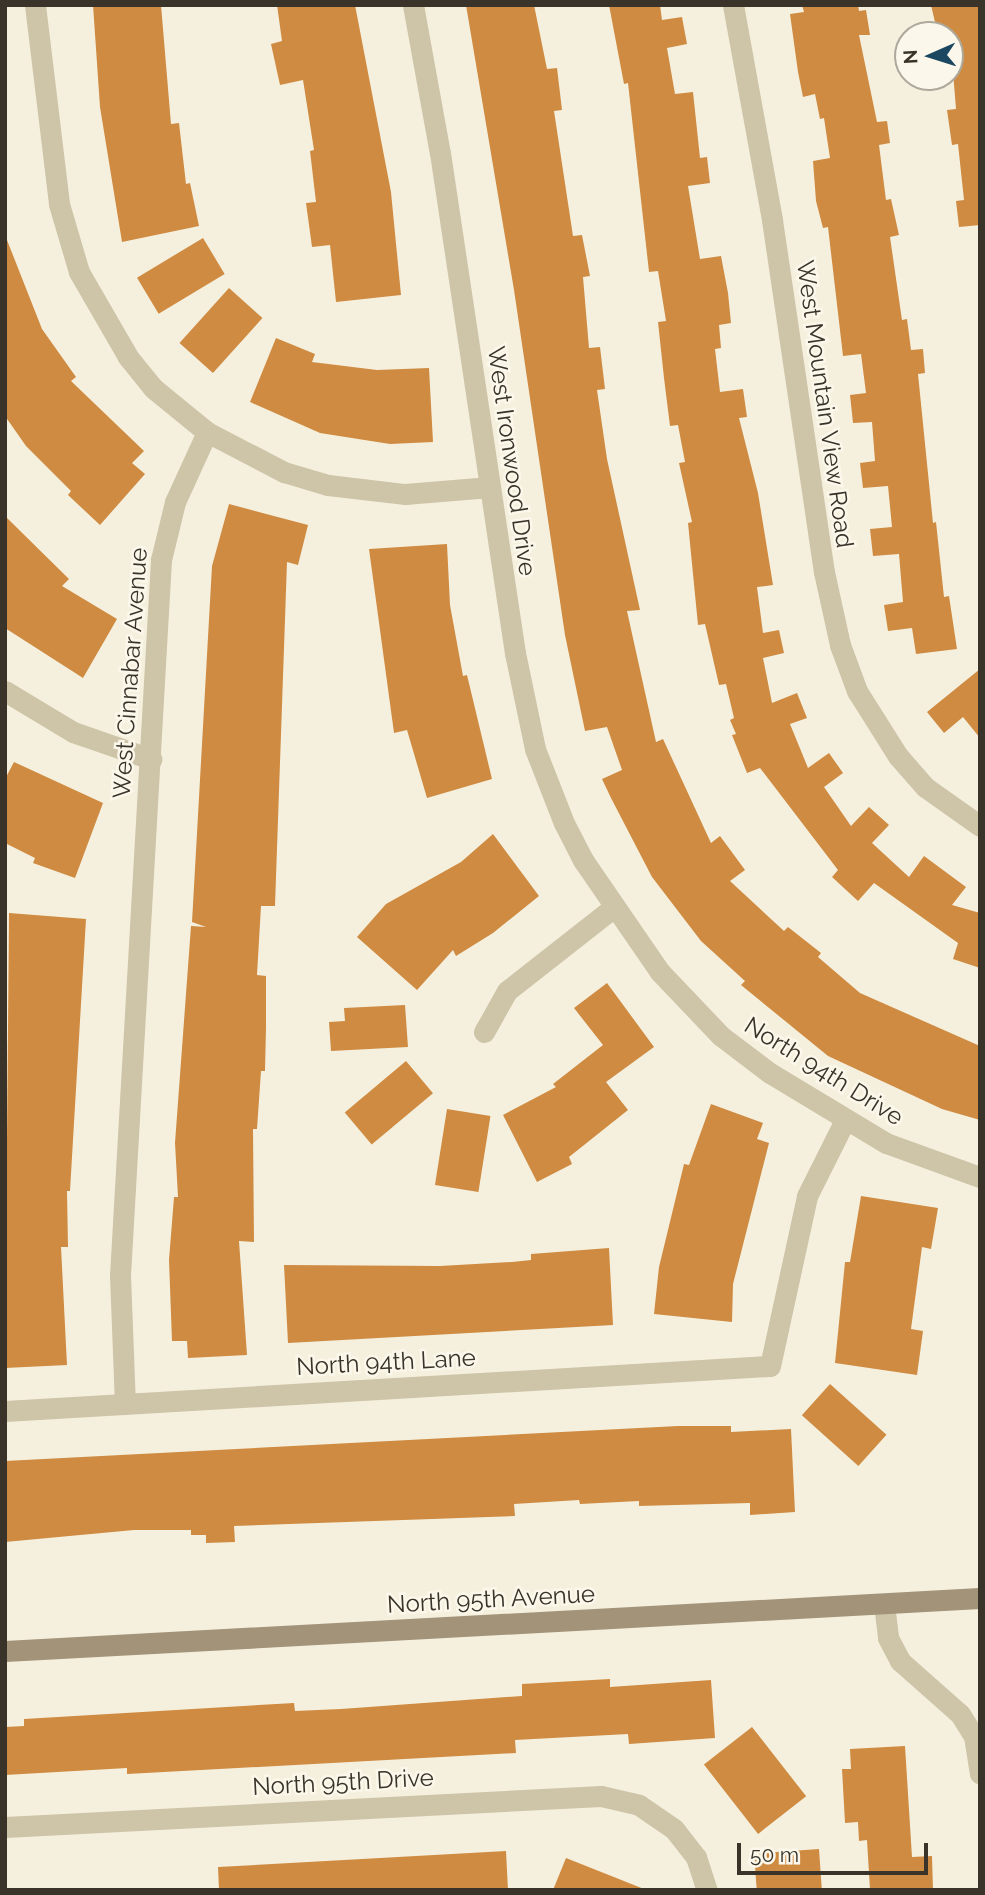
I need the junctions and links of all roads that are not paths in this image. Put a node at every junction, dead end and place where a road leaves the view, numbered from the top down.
1 (35, 5) edge
2 (413, 5) edge
3 (733, 5) edge
4 (207, 432) junction
5 (490, 487) junction
6 (5, 691) edge
7 (151, 759) junction
8 (980, 826) edge
9 (614, 907) junction
10 (484, 1032) dead end
11 (845, 1120) junction
12 (980, 1177) edge
13 (125, 1404) junction
14 (5, 1411) edge
15 (980, 1598) edge
16 (884, 1604) junction
17 (5, 1651) edge
18 (980, 1774) edge
19 (5, 1827) edge
20 (707, 1890) edge

1 - 4 street
2 - 5 street, West Ironwood Drive
3 - 8 street, West Mountain View Road
4 - 5 street
4 - 7 street, West Cinnabar Avenue
5 - 9 street, West Ironwood Drive
6 - 7 street
7 - 13 street, West Cinnabar Avenue
9 - 10 street
9 - 11 street, North 94th Drive
11 - 12 street, North 94th Drive
11 - 13 street, North 94th Lane
13 - 14 street, North 94th Lane
15 - 16 street, North 95th Avenue
16 - 17 street, North 95th Avenue
16 - 18 street
19 - 20 street, North 95th Drive

